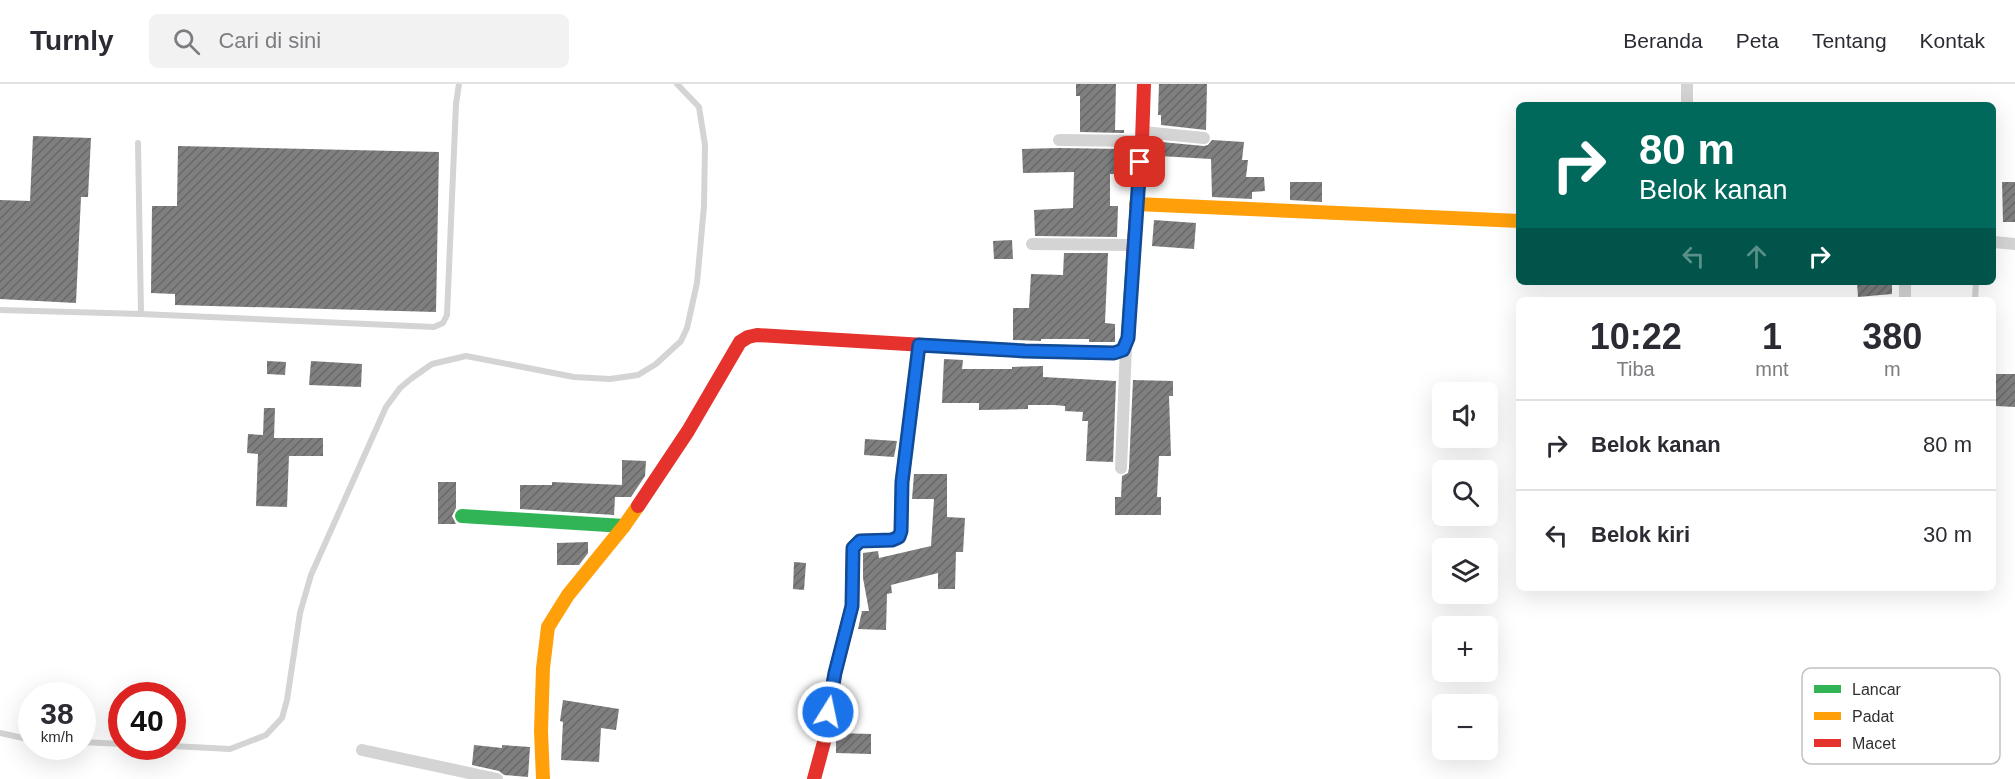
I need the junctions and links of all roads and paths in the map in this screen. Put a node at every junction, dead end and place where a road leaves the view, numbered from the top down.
1 (459, 84) edge
2 (677, 84) edge
3 (1144, 84) edge
4 (1687, 84) edge
5 (1687, 102) edge
6 (1143, 136) junction
7 (1204, 138) dead end
8 (1059, 140) dead end
9 (138, 143) dead end
10 (1136, 204) junction
11 (1516, 221) edge
12 (1996, 242) edge
13 (1032, 244) dead end
14 (2015, 244) edge
15 (1134, 246) junction
16 (0, 310) edge
17 (141, 314) junction
18 (919, 345) junction
19 (1126, 346) junction
20 (1121, 468) dead end
21 (462, 516) dead end
22 (624, 526) junction
23 (0, 733) edge
24 (18, 737) edge
25 (186, 747) edge
26 (362, 750) dead end
27 (497, 779) edge
28 (543, 779) edge
29 (814, 779) edge

1 - 17 lane
2 - 25 lane
3 - 6 street
4 - 5 street
6 - 7 street
6 - 8 street
6 - 10 street
9 - 17 lane
10 - 11 street
10 - 15 street
12 - 14 street
13 - 15 street
15 - 19 street
16 - 17 lane
18 - 19 street
18 - 22 street
18 - 29 street
19 - 20 street
21 - 22 street
22 - 28 street
23 - 24 lane
26 - 27 street

